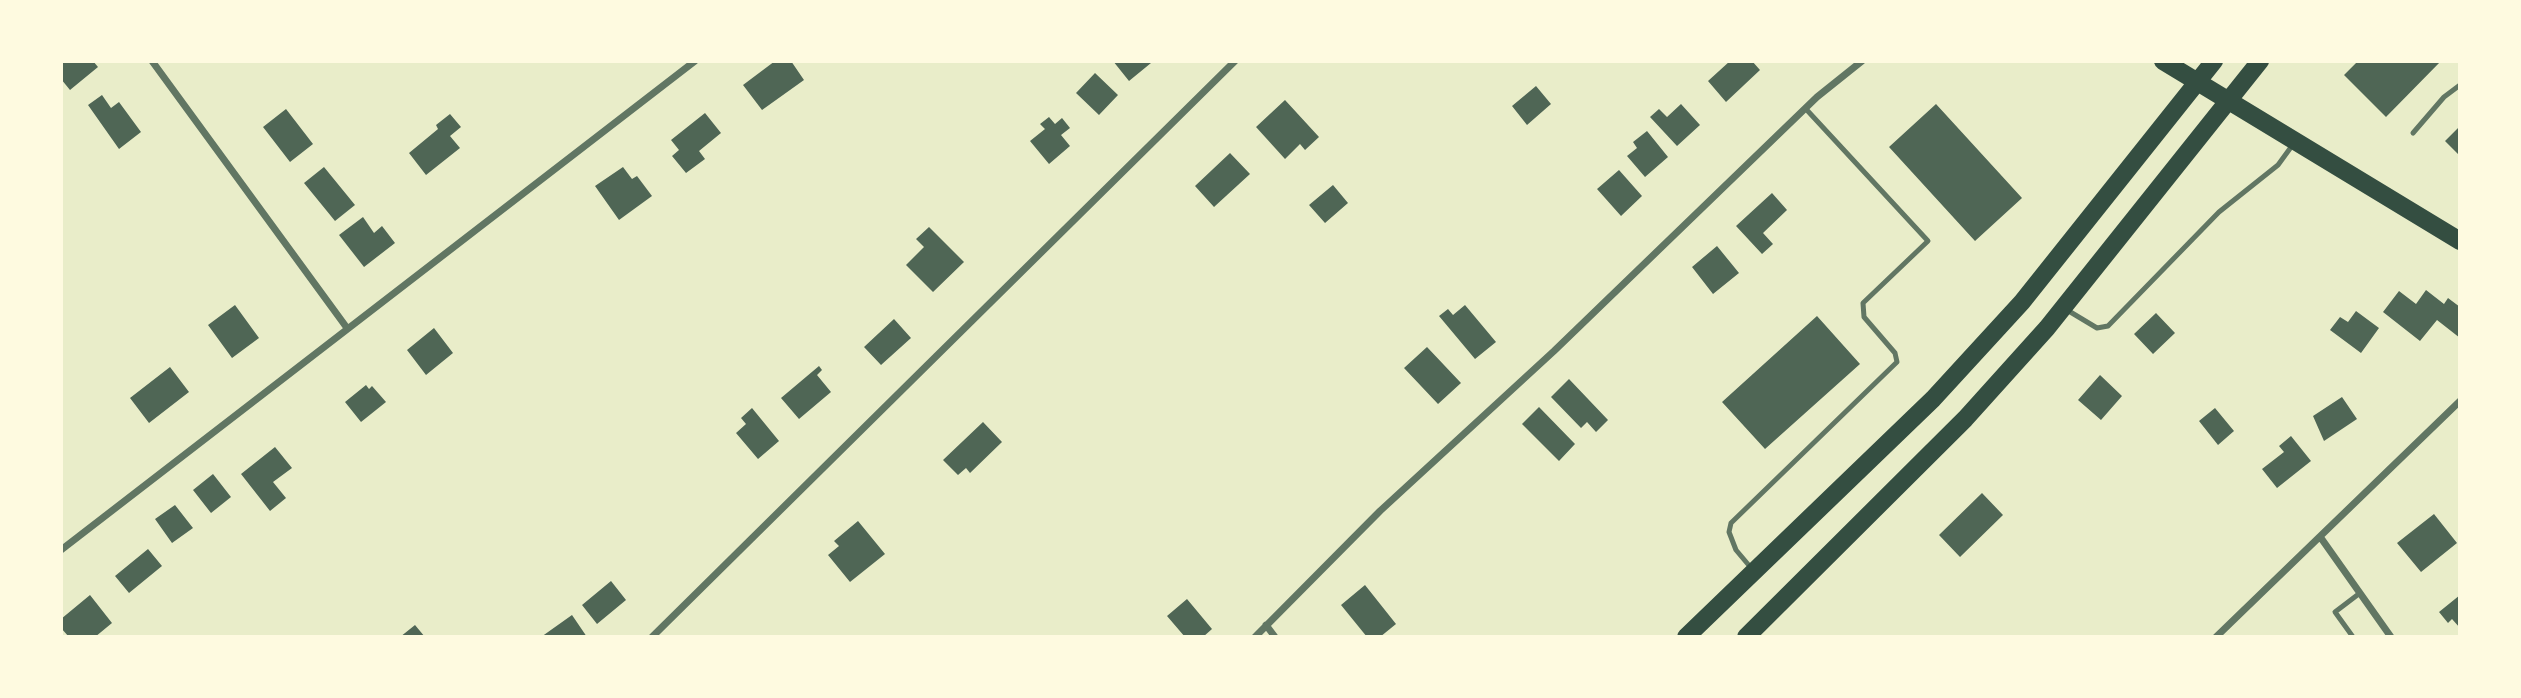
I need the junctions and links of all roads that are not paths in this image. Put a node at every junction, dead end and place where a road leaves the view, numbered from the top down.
1 (152, 61) edge
2 (695, 61) edge
3 (1235, 61) edge
4 (1862, 61) edge
5 (2163, 61) edge
6 (2214, 61) edge
7 (2260, 61) edge
8 (2460, 85) edge
9 (1805, 108) junction
10 (2413, 133) dead end
11 (2295, 141) junction
12 (2460, 241) edge
13 (2063, 308) junction
14 (347, 328) junction
15 (2460, 401) edge
16 (2321, 538) junction
17 (61, 550) edge
18 (1755, 572) junction
19 (2360, 593) junction
20 (1266, 625) junction
21 (652, 637) edge
22 (1255, 637) edge
23 (1275, 637) edge
24 (1686, 637) edge
25 (1746, 637) edge
26 (2216, 637) edge
27 (2353, 637) edge
28 (2391, 637) edge

1 - 14 street
2 - 14 street
3 - 21 street
4 - 9 street
5 - 11 main road
6 - 18 main road
7 - 13 main road
8 - 10 lane
9 - 18 lane
9 - 20 street
11 - 12 main road
11 - 13 lane
13 - 25 main road
14 - 17 street
15 - 16 street
16 - 19 street
16 - 26 street
18 - 24 main road
19 - 27 lane
19 - 28 street
20 - 22 street
20 - 23 street

